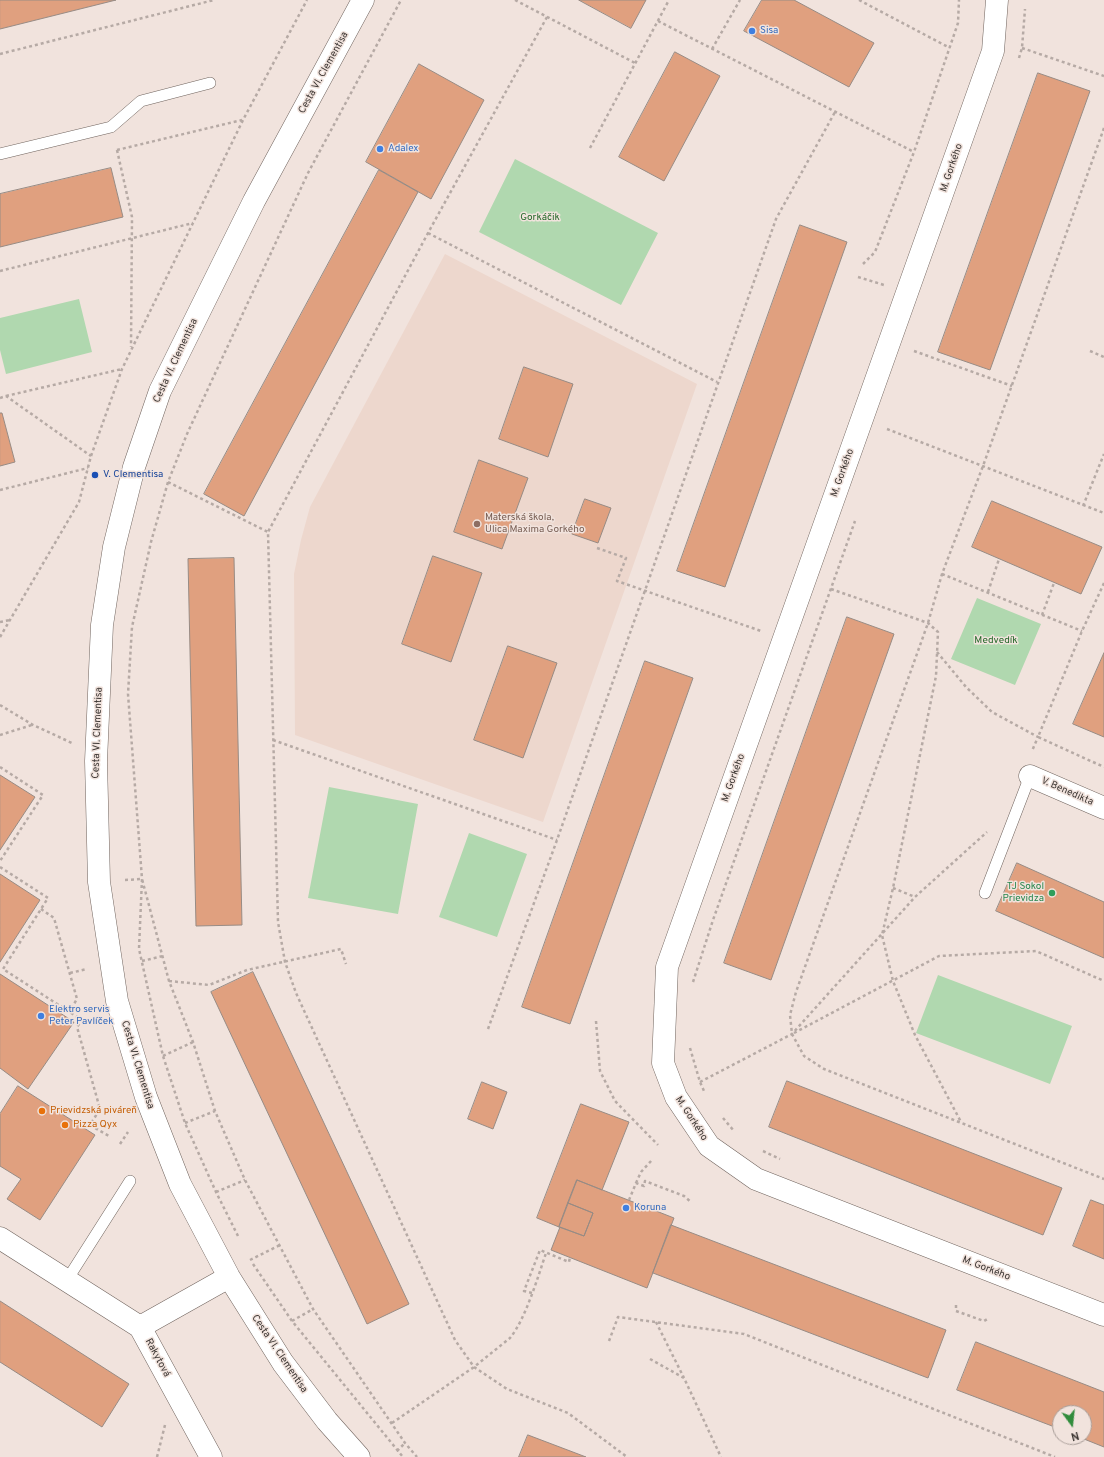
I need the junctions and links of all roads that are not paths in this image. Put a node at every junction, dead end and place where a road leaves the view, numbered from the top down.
1 (363, 0) edge
2 (997, 2) edge
3 (210, 83) dead end
4 (0, 154) edge
5 (1030, 776) joint
6 (1104, 808) edge
7 (985, 893) dead end
8 (130, 1181) dead end
9 (0, 1238) edge
10 (229, 1277) junction
11 (67, 1280) junction
12 (1104, 1315) edge
13 (140, 1327) junction
14 (211, 1457) edge
15 (360, 1457) edge

1 - 10 street, Cesta Vl. Clementisa
2 - 12 street, M. Gorkého
3 - 4 lane
5 - 6 street, V. Benedikta
5 - 7 lane
8 - 11 lane
9 - 11 street
10 - 13 street, Rakytová
10 - 15 street, Cesta Vl. Clementisa
11 - 13 street
13 - 14 street, Rakytová

